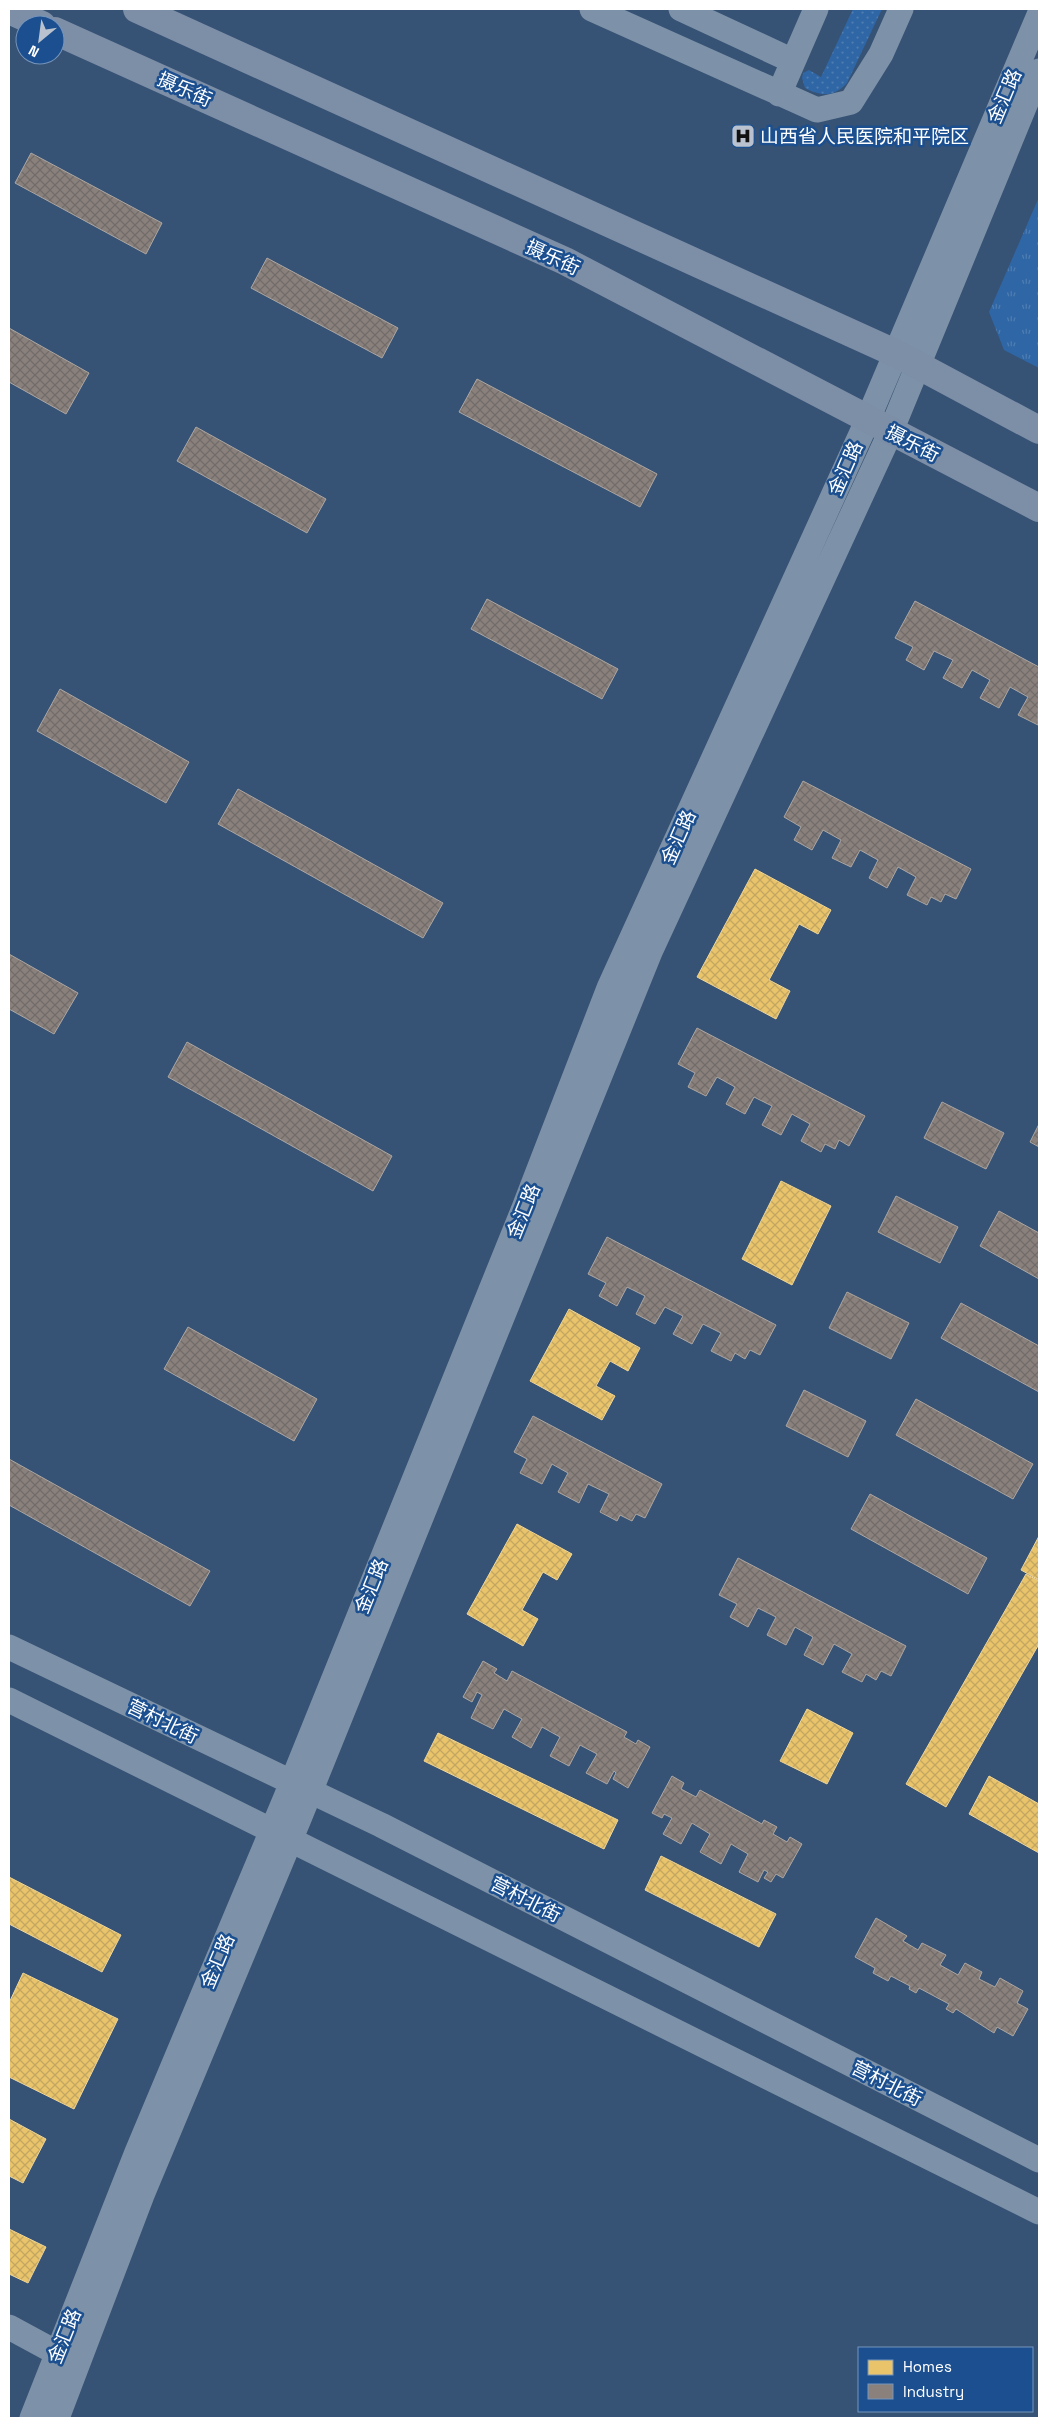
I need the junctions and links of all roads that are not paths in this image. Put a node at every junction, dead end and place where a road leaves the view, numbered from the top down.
1 (137, 9) edge
2 (592, 9) edge
3 (681, 9) edge
4 (816, 9) edge
5 (901, 9) edge
6 (1039, 15) edge
7 (65, 36) edge
8 (793, 61) junction
9 (1039, 71) edge
10 (779, 94) junction
11 (906, 359) junction
12 (879, 425) junction
13 (1039, 430) edge
14 (1039, 508) edge
15 (9, 1647) edge
16 (9, 1700) edge
17 (301, 1787) junction
18 (281, 1835) junction
19 (1039, 2160) edge
20 (1039, 2212) edge
21 (9, 2327) edge
22 (57, 2353) junction
23 (32, 2418) edge
24 (57, 2418) edge

1 - 11 main road
2 - 10 street
3 - 8 street
4 - 8 street
5 - 10 street
6 - 11 street, 金汇路
7 - 12 main road, 摄乐街
8 - 10 street
9 - 11 street, 金汇路
11 - 12 street, 金汇路
11 - 13 main road
12 - 14 main road, 摄乐街
12 - 17 street, 金汇路
15 - 17 street, 营村北街
16 - 18 street
17 - 18 street, 金汇路
17 - 19 street, 营村北街
18 - 20 street
18 - 22 street, 金汇路
18 - 24 street, 金汇路
21 - 22 street
22 - 23 street, 金汇路

